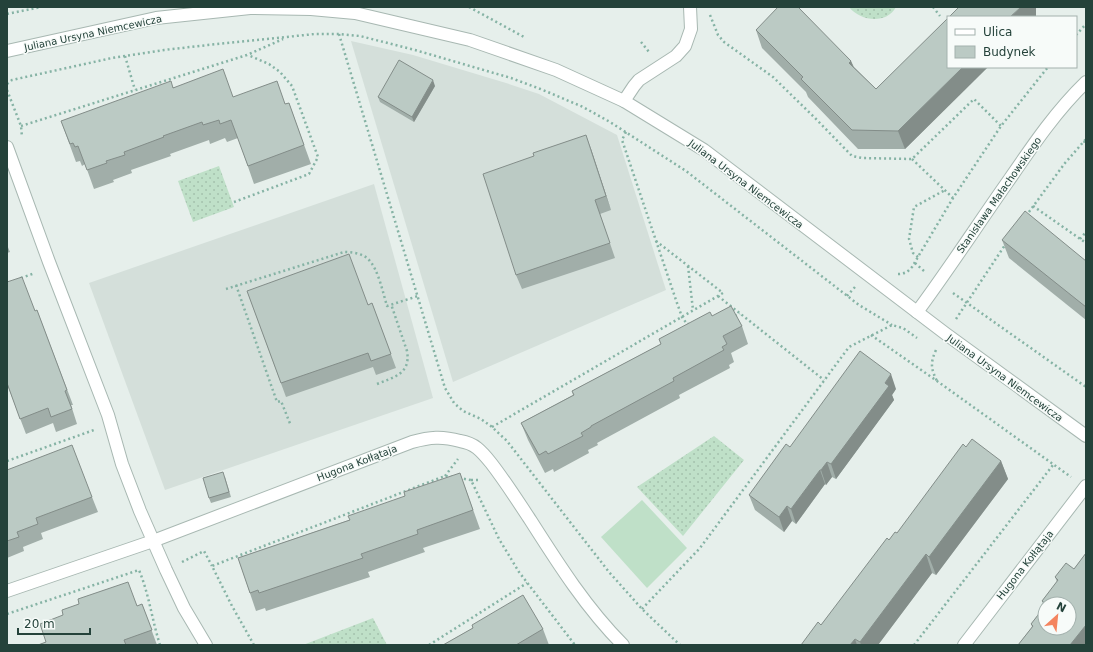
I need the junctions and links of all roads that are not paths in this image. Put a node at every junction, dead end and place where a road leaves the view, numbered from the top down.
1 (690, 7) edge
2 (354, 10) edge
3 (7, 51) edge
4 (1086, 82) edge
5 (624, 101) junction
6 (7, 147) edge
7 (917, 312) junction
8 (1086, 436) edge
9 (1086, 486) edge
10 (153, 541) junction
11 (7, 591) edge
12 (206, 645) edge
13 (623, 645) edge
14 (964, 645) edge

1 - 5 street
2 - 3 street, Juliana Ursyna Niemcewicza
2 - 5 street, Juliana Ursyna Niemcewicza
4 - 7 street, Stanisława Małachowskiego
5 - 7 street, Juliana Ursyna Niemcewicza
6 - 10 street
7 - 8 street, Juliana Ursyna Niemcewicza
9 - 14 street, Hugona Kołłątaja
10 - 11 street, Hugona Kołłątaja
10 - 12 street
10 - 13 street, Hugona Kołłątaja

